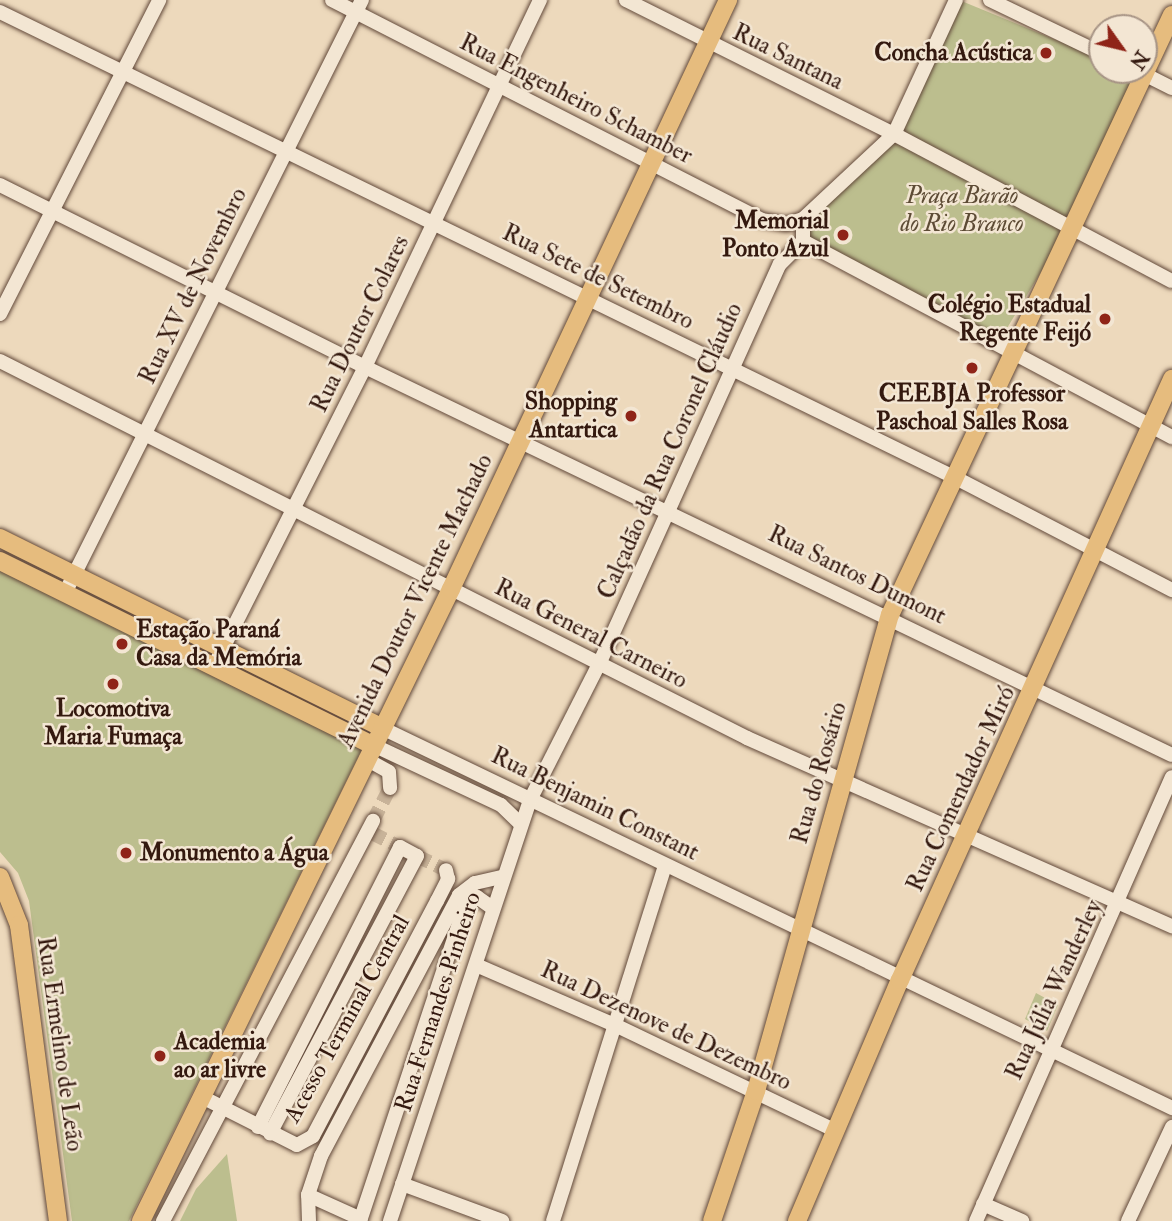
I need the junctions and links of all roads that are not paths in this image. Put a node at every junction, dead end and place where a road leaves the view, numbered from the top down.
1 (159, 0) edge
2 (332, 0) edge
3 (540, 0) edge
4 (626, 0) edge
5 (728, 0) edge
6 (956, 0) edge
7 (990, 0) edge
8 (359, 6) edge
9 (0, 12) edge
10 (1172, 15) edge
11 (1158, 40) edge
12 (707, 42) junction
13 (1088, 47) edge
14 (122, 74) junction
15 (1135, 84) edge
16 (503, 85) junction
17 (894, 134) junction
18 (284, 149) junction
19 (649, 162) junction
20 (0, 185) edge
21 (51, 212) junction
22 (803, 219) junction
23 (434, 224) junction
24 (1071, 228) junction
25 (803, 241) junction
26 (1172, 281) edge
27 (215, 292) junction
28 (590, 298) junction
29 (0, 314) edge
30 (1010, 353) junction
31 (0, 361) edge
32 (365, 367) junction
33 (734, 368) junction
34 (1172, 379) edge
35 (1150, 426) junction
36 (147, 432) junction
37 (1172, 437) edge
38 (520, 440) junction
39 (954, 477) junction
40 (294, 507) junction
41 (668, 510) junction
42 (0, 538) edge
43 (1096, 549) junction
44 (0, 561) edge
45 (73, 575) junction
46 (451, 589) junction
47 (1172, 590) edge
48 (65, 593) junction
49 (890, 615) junction
50 (222, 649) junction
51 (600, 662) junction
52 (214, 665) junction
53 (1035, 686) junction
54 (382, 728) junction
55 (370, 752) junction
56 (1172, 755) edge
57 (1172, 777) edge
58 (841, 779) junction
59 (390, 788) dead end
60 (531, 798) junction
61 (521, 824) junction
62 (371, 829) tunnel mouth
63 (968, 833) junction
64 (665, 865) junction
65 (446, 870) dead end
66 (0, 877) edge
67 (502, 877) junction
68 (1120, 902) junction
69 (493, 908) junction
70 (1172, 926) edge
71 (800, 933) junction
72 (476, 965) junction
73 (900, 980) junction
74 (617, 1026) junction
75 (1050, 1051) junction
76 (756, 1091) junction
77 (204, 1098) junction
78 (221, 1107) junction
79 (1172, 1108) edge
80 (1172, 1126) edge
81 (264, 1130) junction
82 (836, 1131) junction
83 (402, 1184) junction
84 (308, 1195) junction
85 (983, 1204) junction
86 (360, 1220) edge
87 (58, 1221) edge
88 (141, 1221) edge
89 (163, 1221) edge
90 (309, 1221) edge
91 (390, 1221) edge
92 (502, 1221) edge
93 (553, 1221) edge
94 (712, 1221) edge
95 (797, 1221) edge
96 (976, 1221) edge
97 (1022, 1221) edge
98 (1128, 1221) edge

1 - 14 street
2 - 8 street, Rua Engenheiro Schamber
3 - 16 street, Rua Doutor Colares
4 - 12 street, Rua Santana
5 - 12 main road, Avenida Doutor Vicente Machado
6 - 17 street
7 - 13 street
8 - 16 street, Rua Engenheiro Schamber
8 - 18 street, Rua XV de Novembro
9 - 14 street, Rua Sete de Setembro
10 - 11 main road
12 - 17 street, Rua Santana
12 - 19 main road, Avenida Doutor Vicente Machado
14 - 18 street, Rua Sete de Setembro
14 - 21 street
15 - 24 main road
16 - 19 street, Rua Engenheiro Schamber
16 - 23 street, Rua Doutor Colares
17 - 22 street
17 - 24 street, Rua Santana
18 - 23 street, Rua Sete de Setembro
18 - 27 street, Rua XV de Novembro
19 - 22 street, Rua Engenheiro Schamber
19 - 28 main road, Avenida Doutor Vicente Machado
20 - 21 street, Rua Santos Dumont
21 - 27 street, Rua Santos Dumont
21 - 29 street
22 - 25 street
23 - 28 street, Rua Sete de Setembro
23 - 32 street, Rua Doutor Colares
24 - 26 street, Rua Santana
24 - 30 main road
25 - 30 street
25 - 33 street, Calçadão da Rua Coronel Cláudio
27 - 32 street, Rua Santos Dumont
27 - 36 street, Rua XV de Novembro
28 - 33 street, Rua Sete de Setembro
28 - 38 main road, Avenida Doutor Vicente Machado
30 - 35 street
30 - 39 main road, Rua do Rosário
31 - 36 street, Rua General Carneiro
32 - 38 street, Rua Santos Dumont
32 - 40 street, Rua Doutor Colares
33 - 39 street, Rua Sete de Setembro
33 - 41 street, Calçadão da Rua Coronel Cláudio
34 - 35 main road, Rua Comendador Miró
35 - 37 street
35 - 43 main road, Rua Comendador Miró
36 - 40 street, Rua General Carneiro
36 - 45 street, Rua XV de Novembro
38 - 41 street, Rua Santos Dumont
38 - 46 main road, Avenida Doutor Vicente Machado
39 - 43 street, Rua Sete de Setembro
39 - 49 main road, Rua do Rosário
40 - 46 street, Rua General Carneiro
40 - 50 street, Rua Doutor Colares
41 - 49 street, Rua Santos Dumont
41 - 51 street, Calçadão da Rua Coronel Cláudio
42 - 45 main road, Rua Benjamin Constant
43 - 47 street, Rua Sete de Setembro
43 - 53 main road, Rua Comendador Miró
44 - 48 main road, Rua Benjamin Constant
45 - 48 street, Rua XV de Novembro
45 - 50 main road, Rua Benjamin Constant
46 - 51 street, Rua General Carneiro
46 - 54 main road, Avenida Doutor Vicente Machado
48 - 52 main road, Rua Benjamin Constant
49 - 53 street, Rua Santos Dumont
49 - 58 main road, Rua do Rosário
50 - 52 street, Rua Doutor Colares
50 - 54 main road, Rua Benjamin Constant
51 - 58 street, Rua General Carneiro
51 - 60 street, Calçadão da Rua Coronel Cláudio
52 - 55 main road, Rua Benjamin Constant
53 - 56 street, Rua Santos Dumont
53 - 63 main road, Rua Comendador Miró
54 - 55 main road, Avenida Doutor Vicente Machado
54 - 60 street, Rua Benjamin Constant
55 - 59 street
55 - 61 street, Rua Benjamin Constant
55 - 77 main road, Avenida Doutor Vicente Machado
57 - 68 street, Rua Júlia Wanderley
58 - 63 street, Rua General Carneiro
58 - 71 main road, Rua do Rosário
60 - 61 street, Rua Fernandes Pinheiro
60 - 64 street, Rua Benjamin Constant
61 - 67 street, Rua Fernandes Pinheiro
62 - 78 street
63 - 68 street, Rua General Carneiro
63 - 73 main road, Rua Comendador Miró
64 - 71 street, Rua Benjamin Constant
64 - 74 street
65 - 81 street, Acesso Terminal Central
66 - 87 main road, Rua Ermelino de Leão
67 - 69 street, Rua Fernandes Pinheiro
67 - 84 street
68 - 70 street, Rua General Carneiro
68 - 75 street, Rua Júlia Wanderley
69 - 72 street, Rua Fernandes Pinheiro
69 - 86 street
71 - 73 street, Rua Benjamin Constant
71 - 76 main road, Rua do Rosário
72 - 74 street, Rua Dezenove de Dezembro
72 - 83 street, Rua Fernandes Pinheiro
73 - 75 street, Rua Benjamin Constant
73 - 82 main road, Rua Comendador Miró
74 - 76 street, Rua Dezenove de Dezembro
74 - 93 street
75 - 79 street, Rua Benjamin Constant
75 - 85 street, Rua Júlia Wanderley
76 - 82 street, Rua Dezenove de Dezembro
76 - 94 main road, Rua do Rosário
77 - 78 street, Acesso Terminal Central
77 - 88 main road, Avenida Doutor Vicente Machado
78 - 81 street, Acesso Terminal Central
78 - 89 street
80 - 98 street
81 - 81 street
82 - 95 main road, Rua Comendador Miró
83 - 91 street, Rua Fernandes Pinheiro
83 - 92 street
84 - 86 street
84 - 90 street
85 - 96 street, Rua Júlia Wanderley
85 - 97 street

